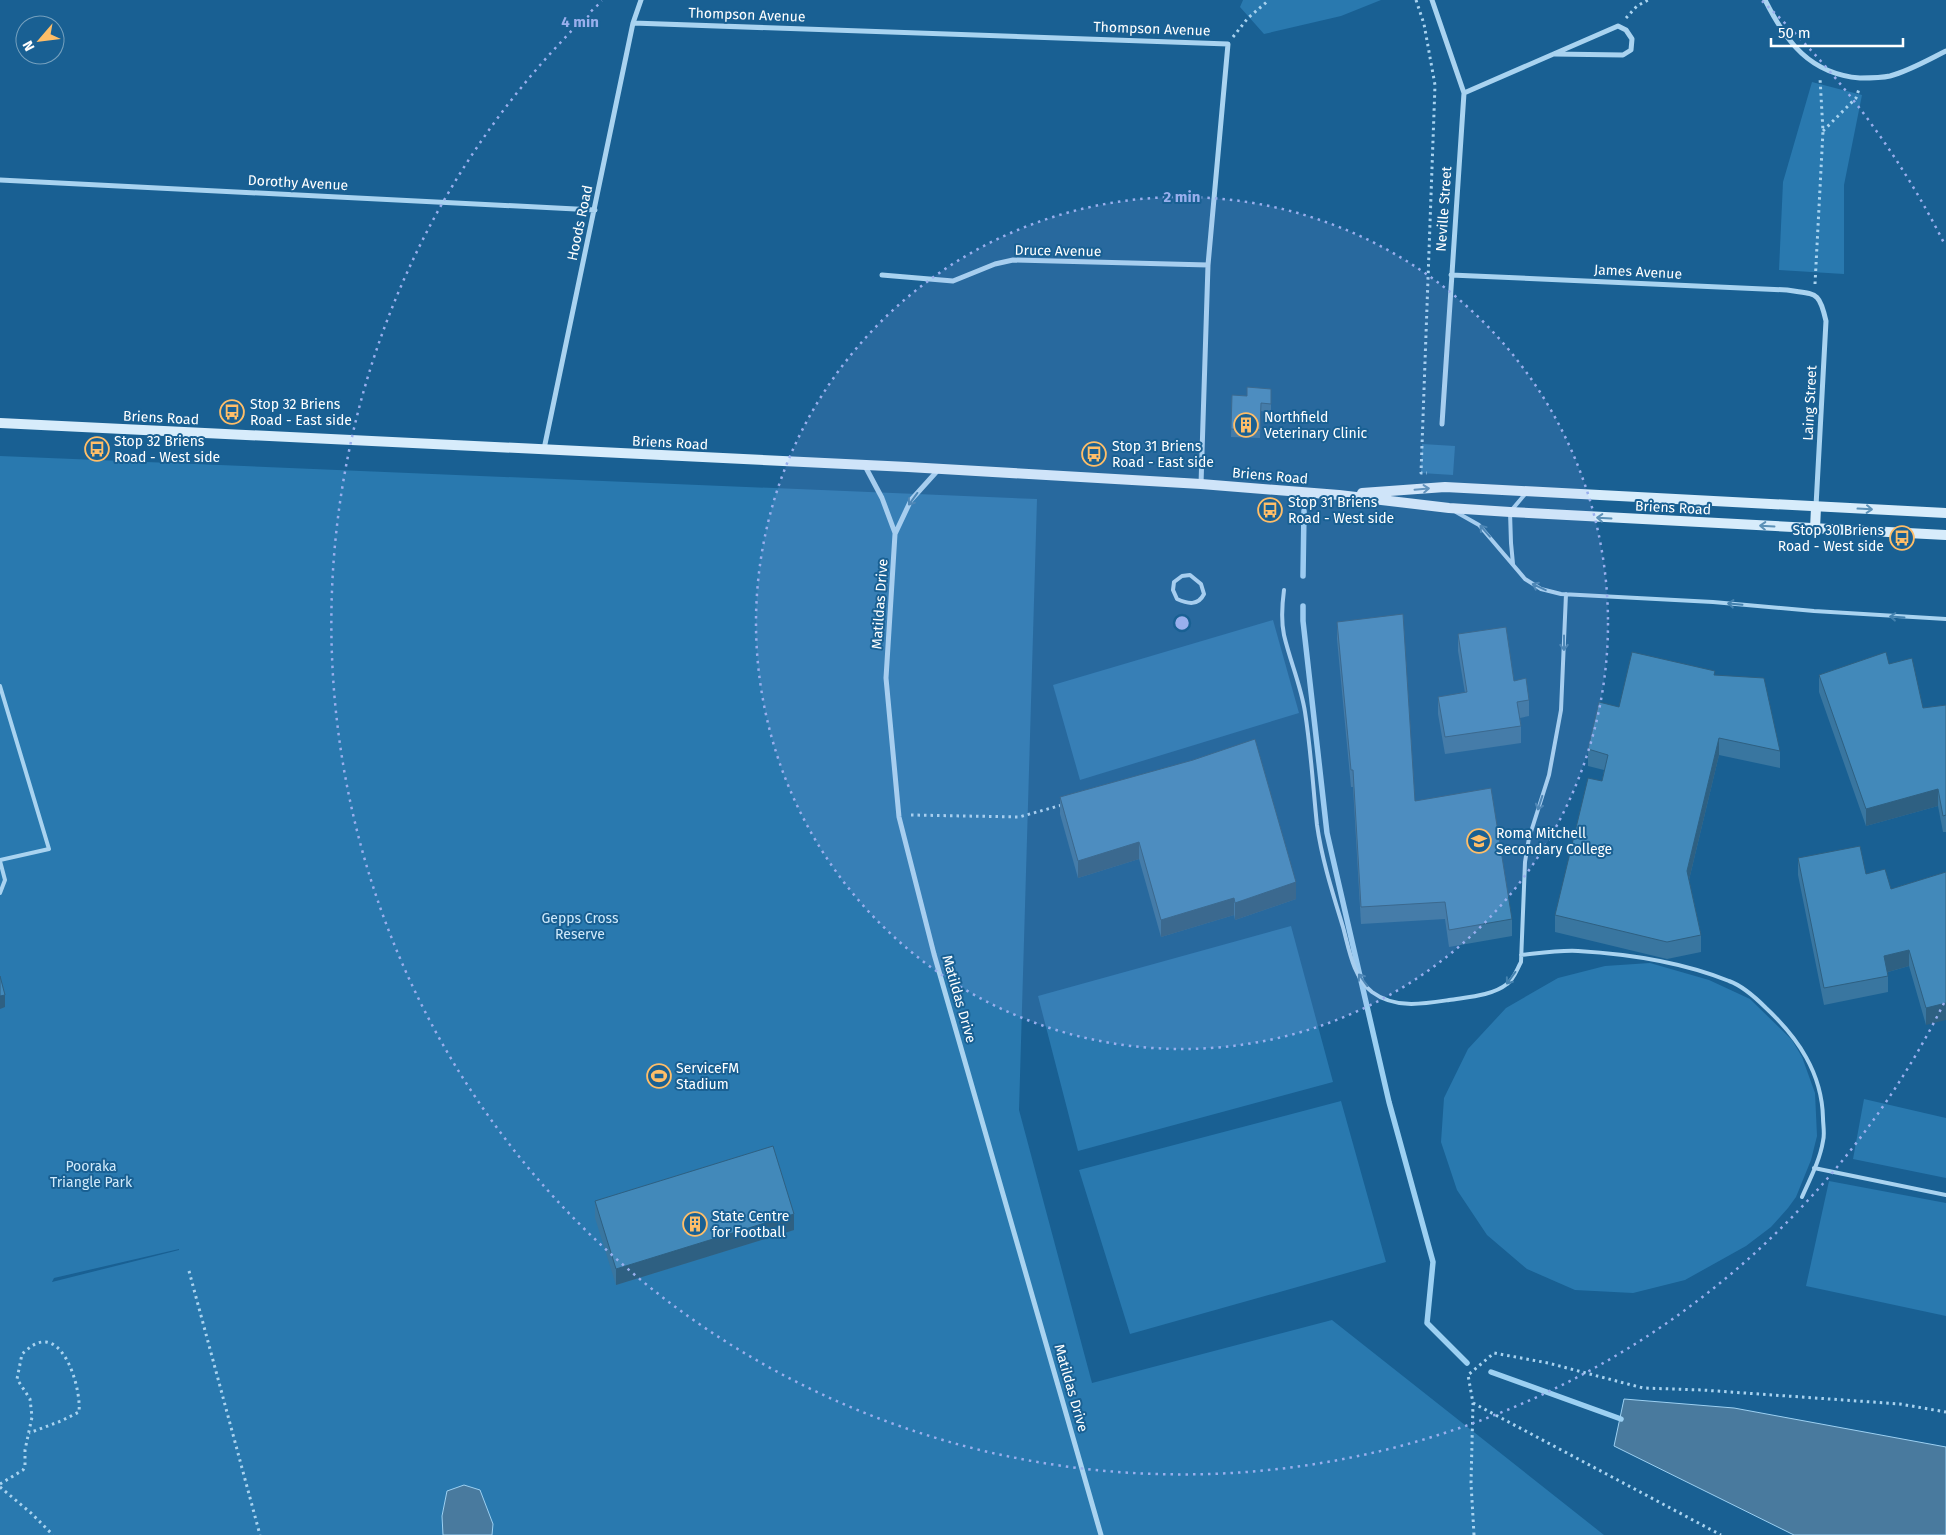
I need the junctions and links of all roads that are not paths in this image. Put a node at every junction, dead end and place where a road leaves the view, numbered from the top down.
1 (641, 0) edge
2 (1432, 0) edge
3 (1765, 0) edge
4 (633, 23) junction
5 (1946, 51) edge
6 (1554, 54) junction
7 (1464, 93) junction
8 (0, 180) edge
9 (595, 210) junction
10 (1208, 265) junction
11 (882, 275) dead end
12 (1451, 275) junction
13 (1821, 302) joint
14 (0, 423) edge
15 (1442, 424) dead end
16 (544, 451) junction
17 (864, 466) junction
18 (939, 469) junction
19 (1201, 484) junction
20 (1528, 491) junction
21 (1339, 495) junction
22 (1816, 507) junction
23 (1449, 508) junction
24 (1510, 512) junction
25 (1946, 513) edge
26 (1815, 529) junction
27 (895, 534) junction
28 (1946, 536) edge
29 (1513, 564) junction
30 (1172, 590) joint
31 (1284, 590) dead end
32 (1566, 594) junction
33 (1946, 619) edge
34 (0, 686) edge
35 (0, 860) edge
36 (0, 893) edge
37 (1521, 955) junction
38 (1814, 1168) junction
39 (1946, 1195) edge
40 (1802, 1197) dead end
41 (1101, 1535) edge

1 - 4 street, Hoods Road
2 - 7 street, Neville Street
3 - 5 street
4 - 9 street, Hoods Road
4 - 10 street, Thompson Avenue
6 - 6 street
6 - 7 street
7 - 12 street, Neville Street
8 - 9 street, Dorothy Avenue
9 - 16 street, Hoods Road
10 - 11 street, Druce Avenue
10 - 19 street, Thompson Avenue
12 - 13 street, James Avenue
12 - 15 street, Neville Street
13 - 22 street, Laing Street
14 - 16 main road, Briens Road
16 - 17 main road, Briens Road
17 - 18 main road, Briens Road
17 - 27 street
18 - 19 main road, Briens Road
18 -> 27 street, Matildas Drive
19 - 21 main road, Briens Road
21 -> 20 main road, Briens Road
20 - 22 main road, Briens Road
20 - 24 lane
21 - 23 main road, Briens Road
22 -> 25 main road, Briens Road
22 - 26 main road
23 - 24 main road, Briens Road
29 -> 23 lane
26 -> 24 main road, Briens Road
24 - 29 lane
26 - 28 main road, Briens Road
27 - 41 street, Matildas Drive
32 -> 29 lane
30 - 30 lane
37 -> 31 lane
33 -> 32 lane
32 -> 37 lane
34 - 35 lane
35 - 36 lane
37 - 38 lane
38 - 39 lane
38 - 40 lane

